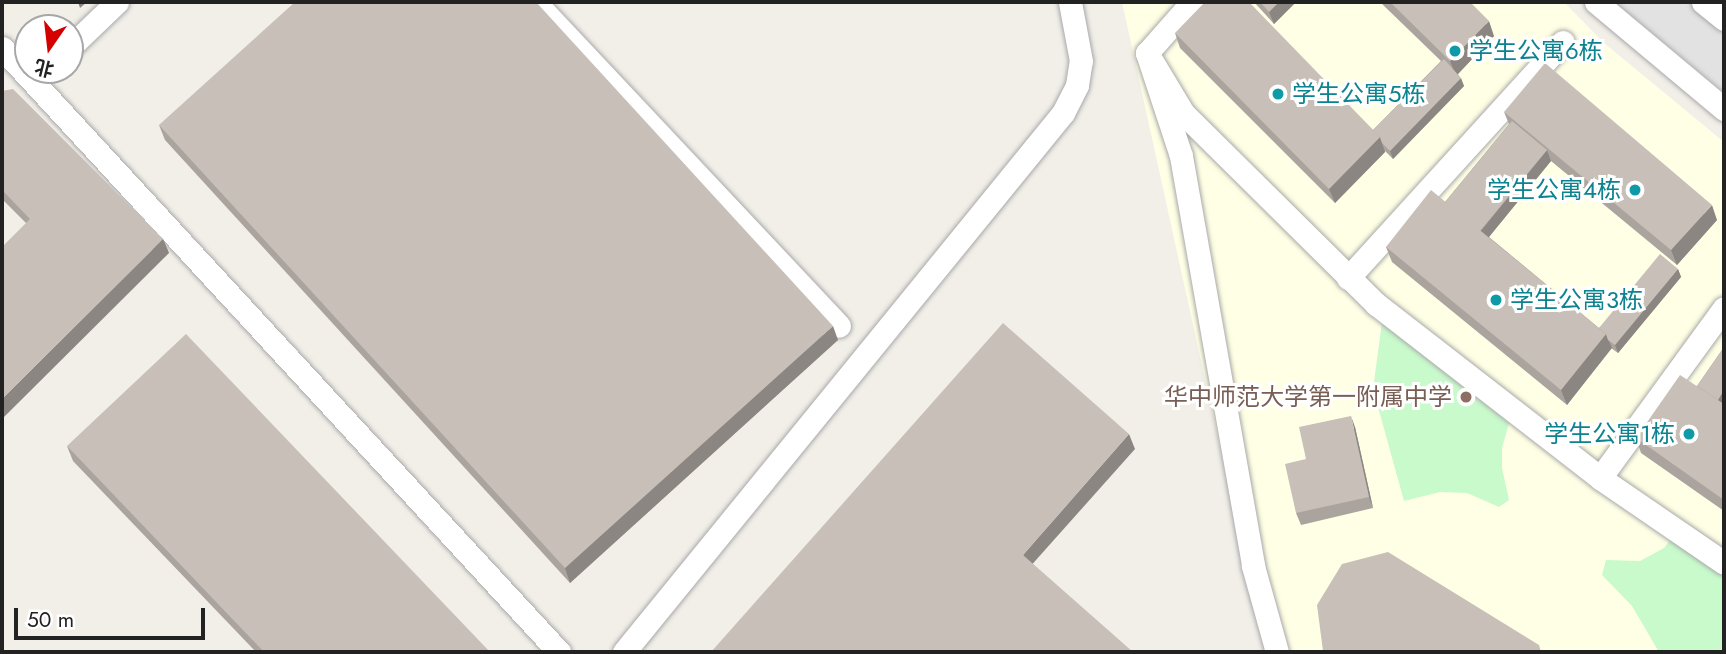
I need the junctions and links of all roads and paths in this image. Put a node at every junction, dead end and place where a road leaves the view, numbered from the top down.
1 (117, 2) edge
2 (536, 2) edge
3 (1070, 2) edge
4 (1192, 2) edge
5 (1596, 2) edge
6 (1703, 2) edge
7 (1724, 19) edge
8 (84, 34) edge
9 (1563, 43) dead end
10 (1147, 53) junction
11 (46, 84) edge
12 (1724, 109) edge
13 (1348, 278) junction
14 (1724, 308) edge
15 (839, 326) dead end
16 (1601, 478) junction
17 (1724, 563) edge
18 (559, 652) edge
19 (624, 652) edge
20 (1277, 652) edge

1 - 8 street
2 - 15 street
3 - 19 street
4 - 10 street
5 - 12 street
6 - 7 street
9 - 13 street
10 - 13 street
10 - 20 street
11 - 18 street
13 - 16 street
14 - 16 street
16 - 17 street

